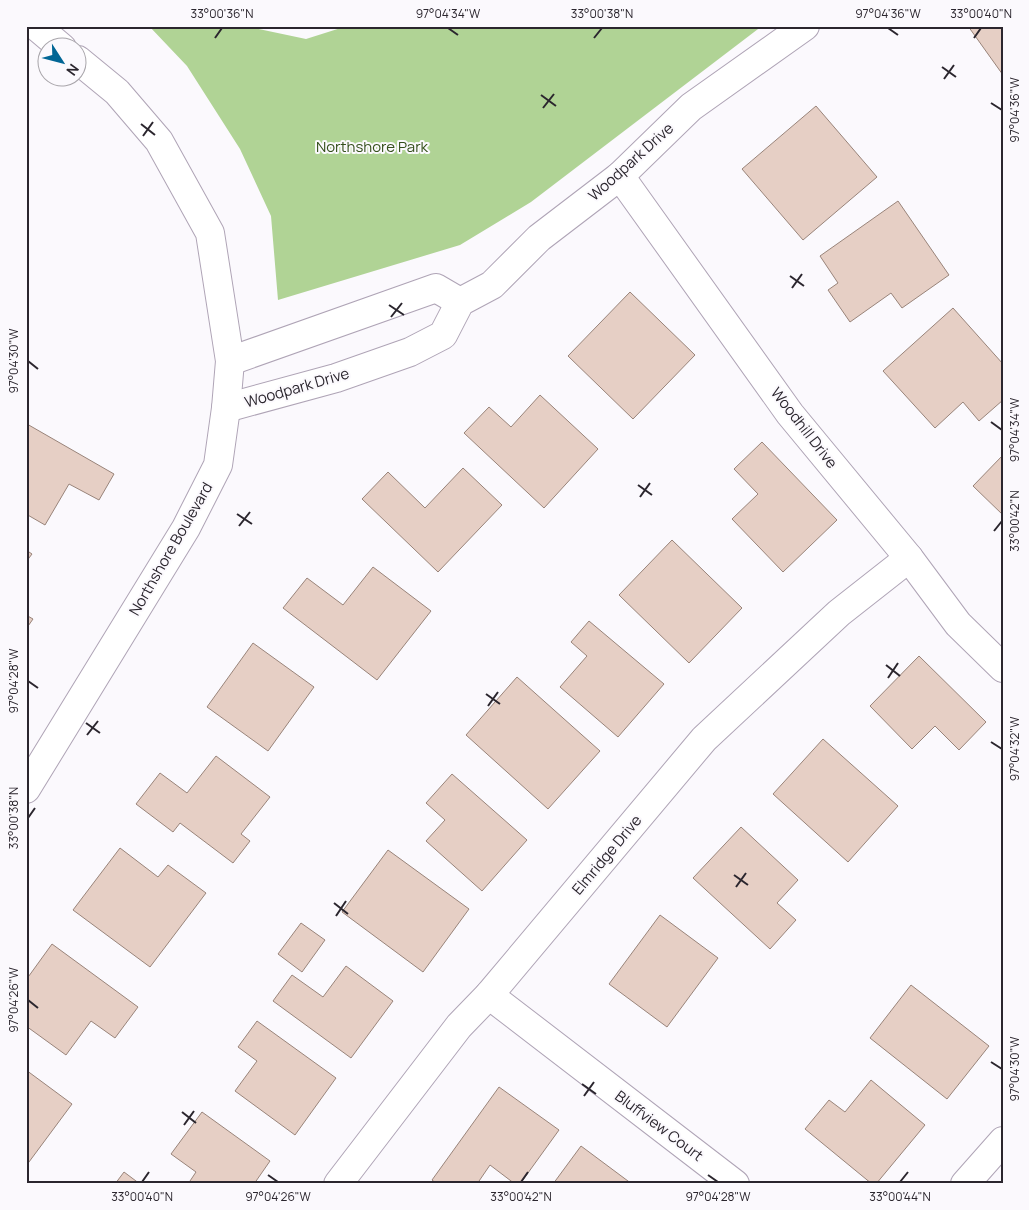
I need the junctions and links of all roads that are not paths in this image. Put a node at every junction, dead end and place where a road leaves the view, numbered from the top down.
1 (36, 26) edge
2 (805, 26) edge
3 (50, 38) edge
4 (88, 68) edge
5 (620, 176) junction
6 (460, 302) junction
7 (230, 361) junction
8 (226, 408) junction
9 (908, 558) junction
10 (1003, 668) edge
11 (26, 790) edge
12 (489, 995) junction
13 (1003, 1141) edge
14 (338, 1184) edge
15 (735, 1184) edge
16 (965, 1184) edge

1 - 3 street
2 - 5 street, Woodpark Drive
4 - 7 street, Northshore Boulevard
5 - 6 street, Woodpark Drive
5 - 9 street, Woodhill Drive
6 - 7 street
6 - 8 street, Woodpark Drive
7 - 8 street, Northshore Boulevard
8 - 11 street, Northshore Boulevard
9 - 10 street, Woodhill Drive
9 - 12 street, Elmridge Drive
12 - 14 street, Elmridge Drive
12 - 15 street, Bluffview Court
13 - 16 street

